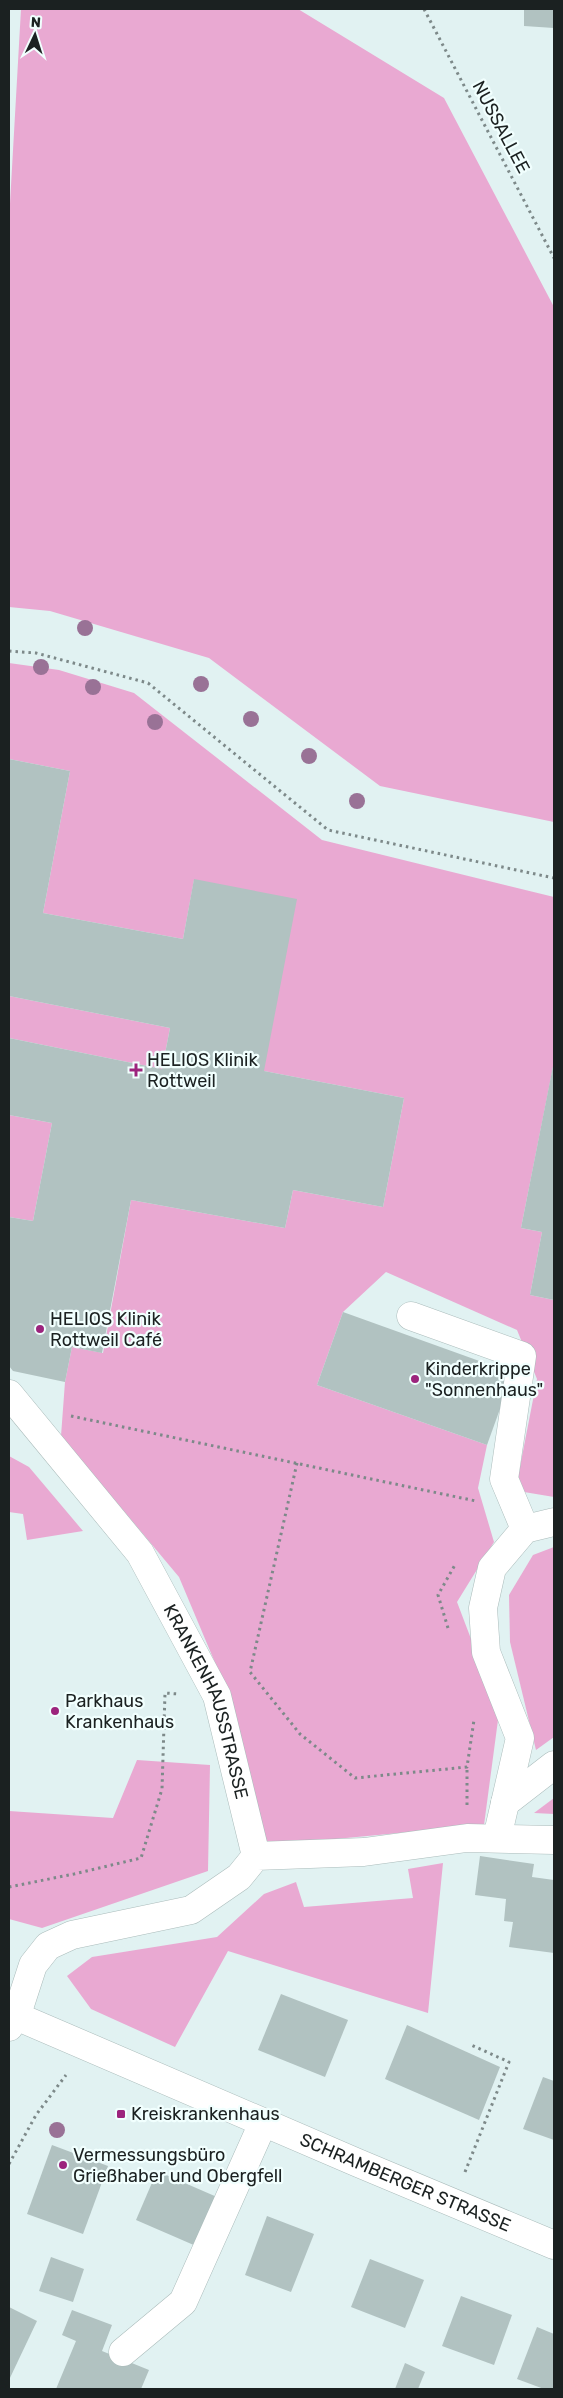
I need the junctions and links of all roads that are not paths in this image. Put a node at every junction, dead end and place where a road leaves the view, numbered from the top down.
1 (411, 1316) dead end
2 (12, 1409) edge
3 (554, 1522) edge
4 (525, 1529) junction
5 (554, 1765) edge
6 (505, 1804) junction
7 (497, 1838) junction
8 (554, 1840) edge
9 (256, 1856) junction
10 (10, 2018) edge
11 (263, 2123) junction
12 (554, 2245) edge
13 (123, 2352) dead end

1 - 4 street
2 - 9 street, KRANKENHAUSSTRASSE
3 - 4 street
4 - 6 street
5 - 6 street
6 - 7 street
7 - 8 street
7 - 9 street
9 - 10 street
10 - 11 street, SCHRAMBERGER STRASSE
11 - 12 street, SCHRAMBERGER STRASSE
11 - 13 street

